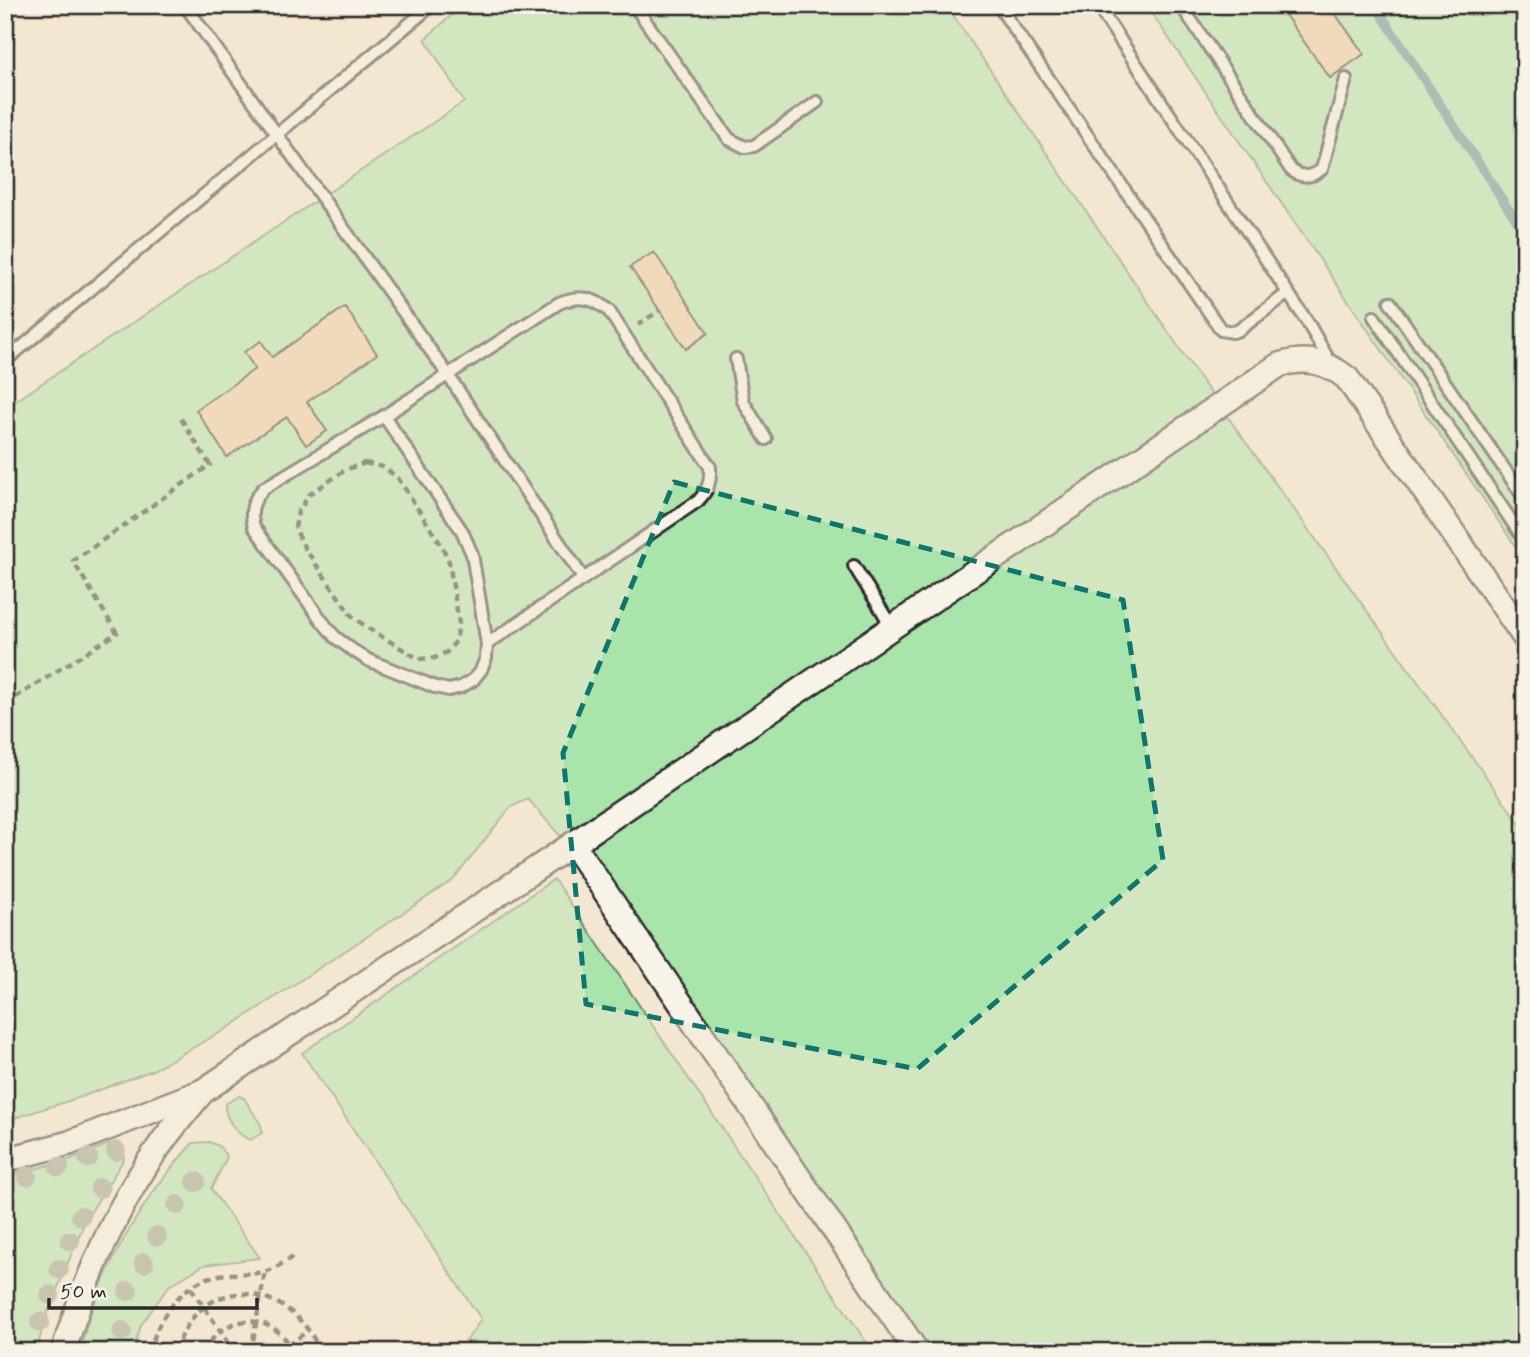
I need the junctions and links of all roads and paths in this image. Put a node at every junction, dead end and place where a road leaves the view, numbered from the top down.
1 (184, 5) edge
2 (432, 5) edge
3 (634, 5) edge
4 (998, 5) edge
5 (1097, 5) edge
6 (1181, 5) edge
7 (1346, 79) dead end
8 (817, 102) dead end
9 (277, 136) junction
10 (1289, 293) junction
11 (1390, 302) dead end
12 (1374, 317) dead end
13 (736, 359) dead end
14 (5, 361) edge
15 (1332, 367) junction
16 (448, 375) junction
17 (384, 416) junction
18 (180, 417) dead end
19 (766, 439) dead end
20 (1525, 499) edge
21 (1525, 541) edge
22 (443, 548) joint
23 (854, 566) dead end
24 (583, 578) junction
25 (892, 627) junction
26 (1525, 638) edge
27 (487, 645) junction
28 (5, 705) edge
29 (573, 844) junction
30 (203, 1091) junction
31 (5, 1160) edge
32 (293, 1257) dead end
33 (265, 1272) junction
34 (191, 1288) junction
35 (262, 1297) junction
36 (204, 1307) junction
37 (257, 1321) junction
38 (220, 1330) junction
39 (308, 1331) junction
40 (290, 1343) junction
41 (252, 1345) junction
42 (234, 1351) edge
43 (63, 1352) edge
44 (150, 1352) edge
45 (175, 1352) edge
46 (204, 1352) edge
47 (251, 1352) edge
48 (266, 1352) edge
49 (278, 1352) edge
50 (294, 1352) edge
51 (320, 1352) edge
52 (917, 1352) edge

1 - 9 lane
2 - 9 lane
3 - 8 lane
4 - 10 lane
5 - 10 lane
6 - 7 lane
9 - 14 lane
9 - 16 lane
10 - 15 lane
11 - 20 lane
12 - 21 lane
13 - 19 lane
15 - 25 street
15 - 26 street
16 - 17 lane
16 - 24 lane
16 - 24 lane
17 - 27 lane
17 - 27 lane
18 - 28 path
22 - 22 path
23 - 25 lane
24 - 27 lane
25 - 29 street
29 - 30 street
29 - 52 street
30 - 31 street
30 - 43 street
32 - 33 path
33 - 34 path
33 - 35 path
34 - 36 path
34 - 44 path
35 - 36 path
35 - 37 path
35 - 39 path
36 - 38 path
36 - 45 path
37 - 38 path
37 - 40 path
37 - 41 path
38 - 42 path
38 - 46 path
39 - 40 path
39 - 51 path
40 - 49 path
40 - 50 path
41 - 42 path
41 - 47 path
41 - 48 path

